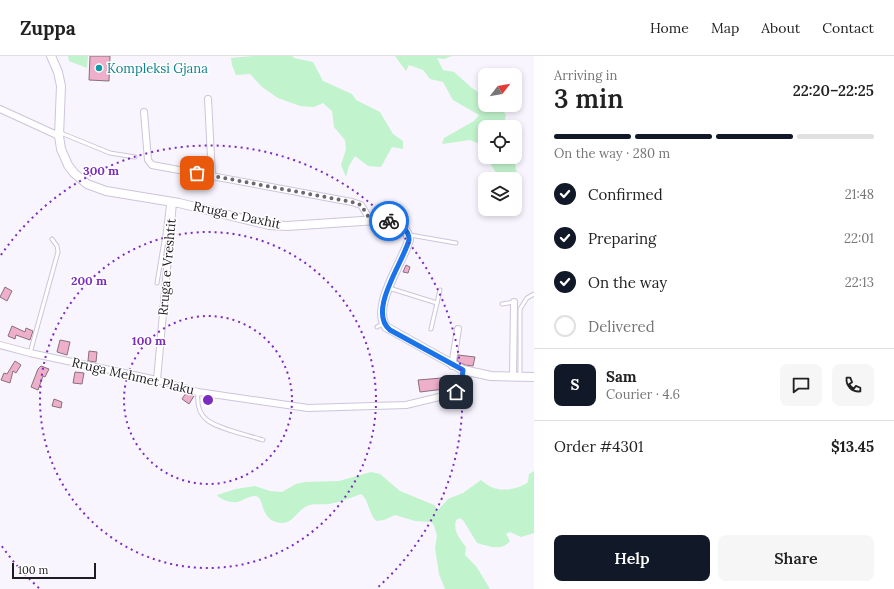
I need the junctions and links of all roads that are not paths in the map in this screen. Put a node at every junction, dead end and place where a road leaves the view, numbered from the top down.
1 (52, 56) edge
2 (208, 99) dead end
3 (0, 109) edge
4 (144, 112) dead end
5 (59, 134) junction
6 (135, 157) dead end
7 (212, 176) junction
8 (171, 202) junction
9 (371, 221) junction
10 (408, 235) junction
11 (52, 239) dead end
12 (456, 243) dead end
13 (157, 283) dead end
14 (389, 288) junction
15 (440, 290) dead end
16 (534, 294) edge
17 (514, 302) joint
18 (437, 303) junction
19 (502, 304) dead end
20 (431, 329) dead end
21 (458, 329) dead end
22 (0, 345) edge
23 (30, 353) junction
24 (452, 366) junction
25 (463, 370) junction
26 (516, 377) junction
27 (534, 377) edge
28 (156, 380) junction
29 (198, 392) junction
30 (263, 440) dead end

1 - 5 street, Rruga e Daxhit
2 - 7 street
3 - 5 street
4 - 7 street
5 - 6 lane
5 - 8 street, Rruga e Daxhit
7 - 9 street
8 - 9 street, Rruga e Daxhit
8 - 13 lane
8 - 28 street, Rruga e Vreshtit
9 - 10 street, Rruga e Daxhit
10 - 12 lane
10 - 14 street
11 - 23 lane
14 - 18 lane
14 - 24 street
15 - 18 lane
16 - 26 lane
17 - 19 lane
17 - 26 street
18 - 20 lane
21 - 24 street
22 - 23 street, Rruga Mehmet Plaku
23 - 28 street, Rruga Mehmet Plaku
24 - 25 street
25 - 26 street
25 - 29 street, Rruga Mehmet Plaku
26 - 27 street
28 - 29 street, Rruga Mehmet Plaku
29 - 30 lane

